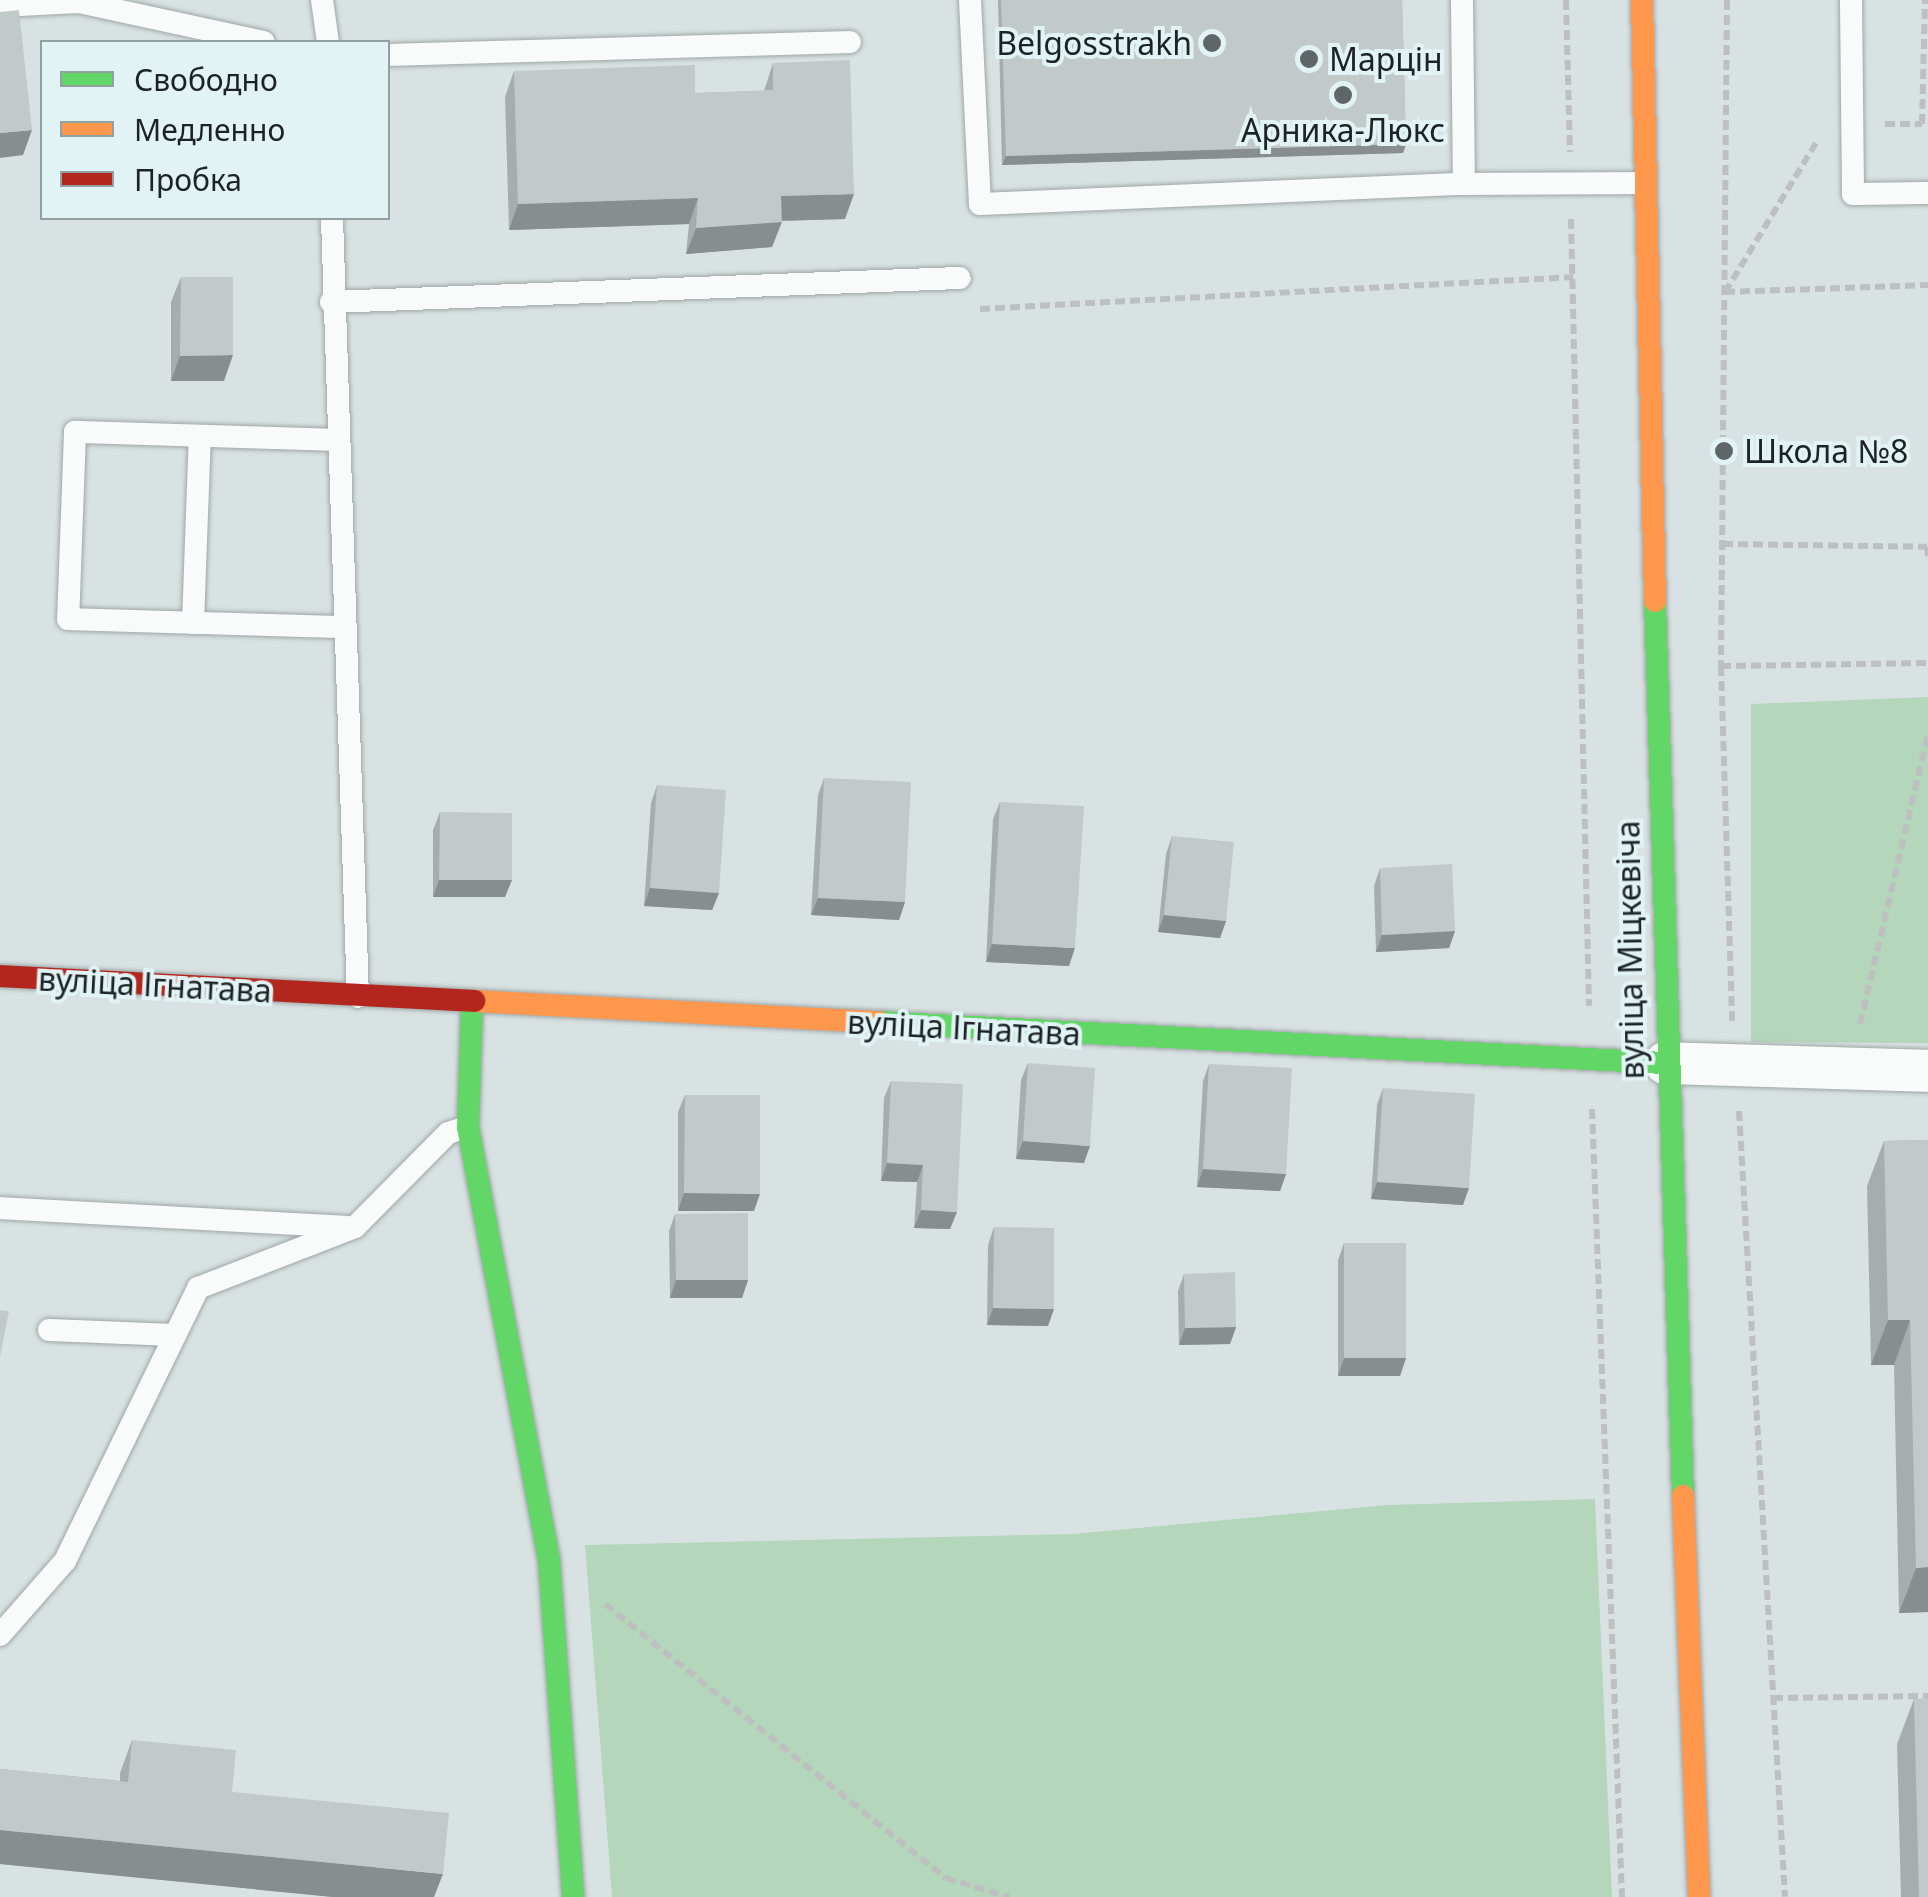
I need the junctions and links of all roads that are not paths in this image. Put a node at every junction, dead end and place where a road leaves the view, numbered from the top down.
1 (322, 0) edge
2 (970, 0) edge
3 (1462, 0) edge
4 (1642, 0) edge
5 (1851, 0) edge
6 (0, 6) edge
7 (255, 40) edge
8 (328, 40) edge
9 (850, 42) dead end
10 (390, 55) edge
11 (1644, 183) junction
12 (1464, 184) junction
13 (1928, 193) edge
14 (332, 220) edge
15 (960, 278) dead end
16 (331, 302) junction
17 (200, 436) junction
18 (336, 440) junction
19 (194, 623) junction
20 (344, 627) junction
21 (0, 976) edge
22 (358, 996) junction
23 (472, 1002) junction
24 (1664, 1063) junction
25 (1928, 1071) edge
26 (468, 1127) junction
27 (0, 1208) edge
28 (355, 1227) junction
29 (48, 1330) dead end
30 (175, 1335) junction
31 (0, 1635) edge
32 (572, 1897) edge
33 (1699, 1897) edge

1 - 8 lane
2 - 12 lane
3 - 12 lane
4 - 11 street, вуліца Міцкевіча
5 - 13 lane
6 - 7 lane
9 - 10 lane
11 - 12 lane
11 - 24 street, вуліца Міцкевіча
14 - 16 lane
15 - 16 lane
16 - 18 lane
17 - 18 lane
17 - 19 lane
17 - 19 lane
18 - 20 lane
19 - 20 lane
20 - 22 lane
21 - 22 street, вуліца Ігнатава
22 - 23 street, вуліца Ігнатава
23 - 24 street, вуліца Ігнатава
23 - 26 street
24 - 25 street, вуліца Ігнатава
24 - 33 street, вуліца Міцкевіча
26 - 28 lane
26 - 32 street
27 - 28 lane
28 - 30 lane
29 - 30 lane
30 - 31 lane

